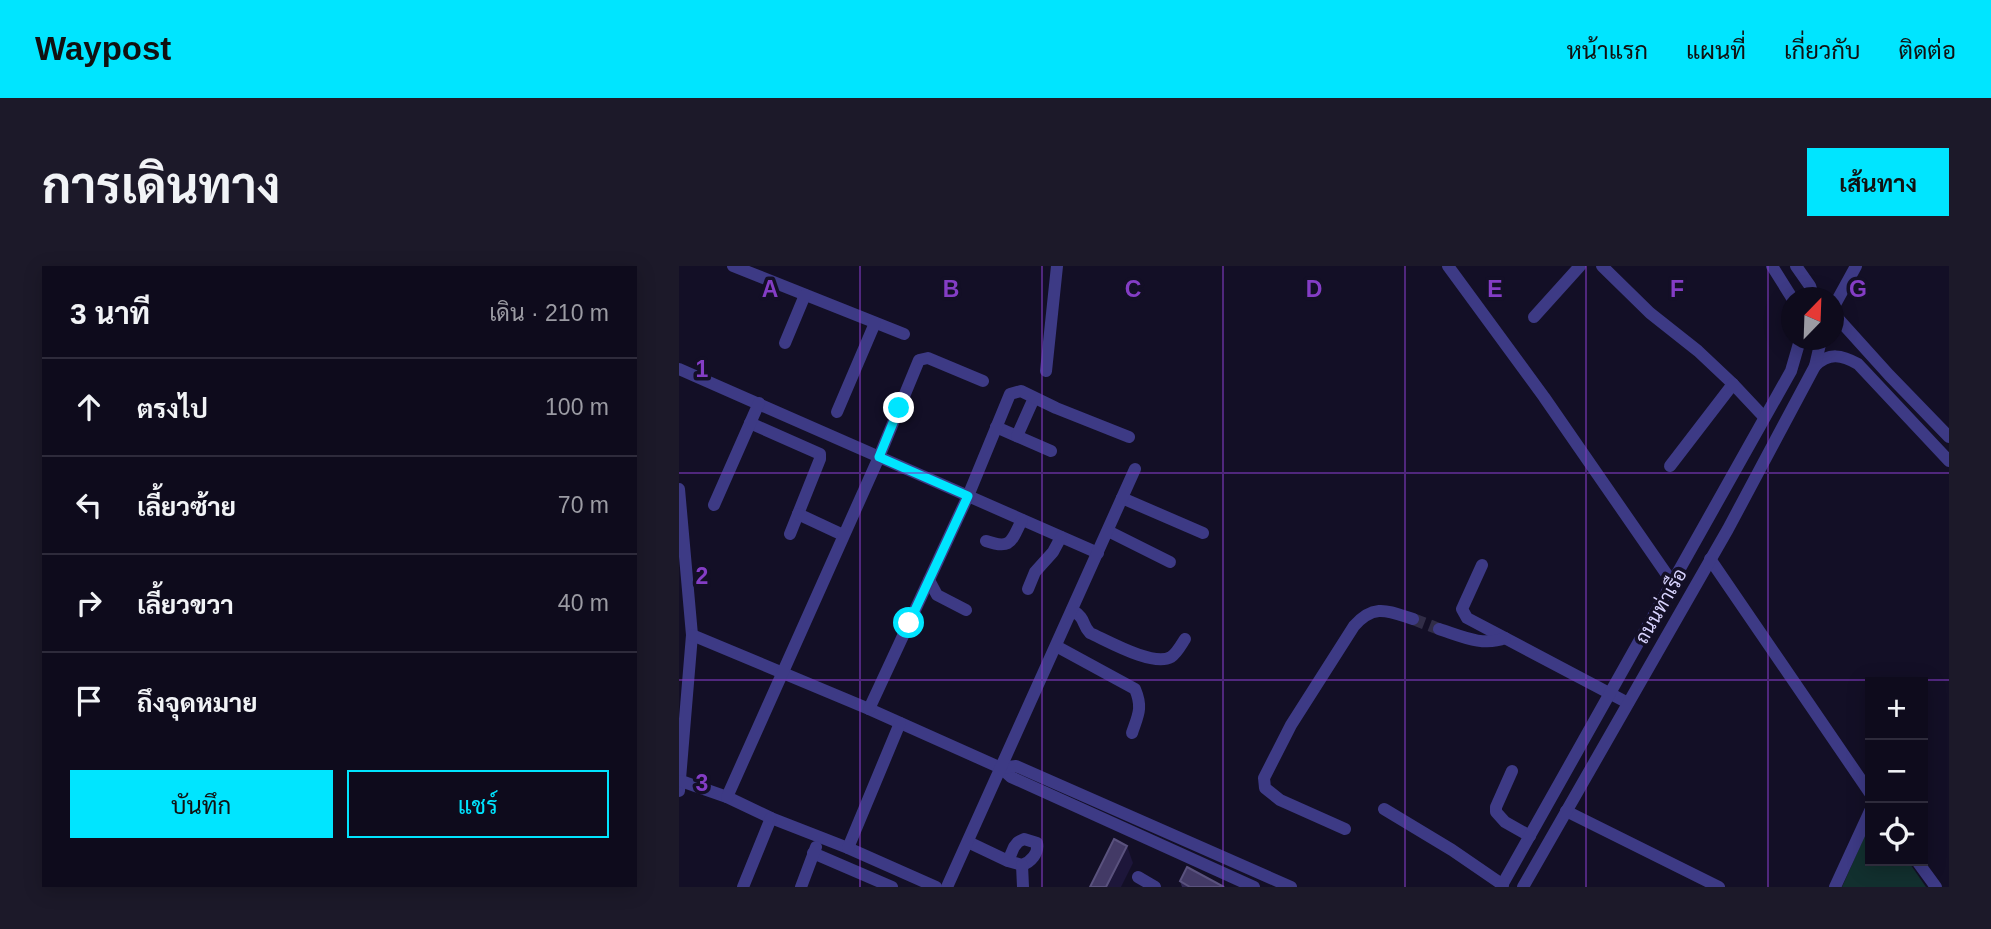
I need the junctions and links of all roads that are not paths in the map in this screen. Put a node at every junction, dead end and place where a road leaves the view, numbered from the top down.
1 (733, 266) edge
2 (1057, 266) edge
3 (1448, 266) edge
4 (1580, 266) edge
5 (1602, 266) edge
6 (1772, 266) edge
7 (1796, 266) edge
8 (1856, 266) edge
9 (1785, 287) edge
10 (1809, 287) edge
11 (1844, 289) edge
12 (805, 295) junction
13 (1534, 317) dead end
14 (875, 323) junction
15 (1844, 323) edge
16 (904, 334) dead end
17 (785, 343) dead end
18 (1797, 350) edge
19 (1819, 350) edge
20 (1815, 366) junction
21 (679, 369) edge
22 (1046, 371) dead end
23 (983, 381) dead end
24 (1733, 384) junction
25 (1034, 398) junction
26 (758, 403) junction
27 (837, 412) dead end
28 (1764, 417) junction
29 (750, 423) junction
30 (996, 427) junction
31 (1017, 436) junction
32 (1129, 437) dead end
33 (1949, 437) edge
34 (1051, 451) dead end
35 (879, 457) junction
36 (1949, 461) edge
37 (1670, 466) dead end
38 (1135, 469) dead end
39 (679, 489) edge
40 (968, 496) junction
41 (1122, 498) junction
42 (714, 505) dead end
43 (798, 514) junction
44 (1022, 520) junction
45 (1108, 531) junction
46 (1203, 533) dead end
47 (790, 534) dead end
48 (843, 535) junction
49 (1061, 537) junction
50 (986, 541) dead end
51 (1098, 553) junction
52 (1710, 559) junction
53 (1170, 562) dead end
54 (1482, 565) dead end
55 (929, 580) junction
56 (1672, 582) junction
57 (1028, 589) dead end
58 (966, 610) dead end
59 (1072, 610) junction
60 (1413, 619) tunnel mouth
61 (1439, 629) tunnel mouth
62 (692, 635) junction
63 (1505, 638) junction
64 (1185, 639) dead end
65 (1056, 646) junction
66 (783, 672) junction
67 (1610, 693) junction
68 (1628, 703) junction
69 (869, 709) junction
70 (900, 723) junction
71 (1132, 733) dead end
72 (1001, 768) junction
73 (1512, 771) dead end
74 (680, 786) edge
75 (1865, 786) edge
76 (727, 797) junction
77 (1384, 809) dead end
78 (1566, 811) junction
79 (771, 818) junction
80 (1865, 822) edge
81 (1345, 829) dead end
82 (1530, 836) junction
83 (820, 837) junction
84 (968, 842) junction
85 (848, 848) junction
86 (813, 853) junction
87 (1008, 861) junction
88 (1022, 865) junction
89 (1920, 866) edge
90 (1138, 877) dead end
91 (1502, 886) edge
92 (743, 887) edge
93 (800, 887) edge
94 (893, 887) edge
95 (936, 887) edge
96 (947, 887) edge
97 (1023, 887) edge
98 (1155, 887) edge
99 (1254, 887) edge
100 (1291, 887) edge
101 (1523, 887) edge
102 (1719, 887) edge
103 (1835, 887) edge
104 (1935, 887) edge

1 - 12 street
2 - 22 street
3 - 56 street
4 - 13 street
5 - 24 street
6 - 9 street
7 - 10 street
8 - 11 street
12 - 14 street
12 - 17 street
14 - 16 street
14 - 27 street
15 - 33 street
18 - 28 street, ถนนท่าเรือ
19 - 20 street, ถนนท่าเรือ
20 - 36 street
20 - 52 street, ถนนท่าเรือ
21 - 26 street
23 - 35 street
24 - 28 street
24 - 37 street
25 - 30 street
25 - 31 street
25 - 32 street
26 - 29 street
26 - 35 street
28 - 56 street, ถนนท่าเรือ
29 - 42 street
29 - 43 street
30 - 31 street
30 - 40 street
31 - 34 street
35 - 40 street
35 - 48 street
38 - 41 street
39 - 62 street
40 - 44 street
40 - 55 street
41 - 45 street
41 - 46 street
43 - 47 street
43 - 48 street
44 - 49 street
44 - 50 street
45 - 51 street
45 - 53 street
48 - 66 street
49 - 51 street
49 - 57 street
51 - 59 street
52 - 68 street, ถนนท่าเรือ
52 - 75 street
54 - 63 street
55 - 58 street
55 - 69 street
56 - 67 street, ถนนท่าเรือ
59 - 64 street
59 - 65 street
60 - 81 street
61 - 63 street
62 - 66 street
62 - 74 street
63 - 67 street
65 - 71 street
65 - 72 street
66 - 69 street
66 - 76 street
67 - 68 street
67 - 82 street, ถนนท่าเรือ
68 - 78 street, ถนนท่าเรือ
69 - 70 street
70 - 72 street
70 - 85 street
72 - 84 street
72 - 99 street
72 - 100 street
73 - 82 street
74 - 76 street
76 - 79 street
77 - 91 street
78 - 101 street, ถนนท่าเรือ
78 - 102 street
79 - 83 street
79 - 92 street
80 - 103 street
82 - 91 street, ถนนท่าเรือ
83 - 85 street
83 - 86 street
84 - 87 street
84 - 96 street
85 - 95 street
86 - 93 street
86 - 94 street
87 - 88 street
87 - 88 street
88 - 97 street
89 - 104 street
90 - 98 street

